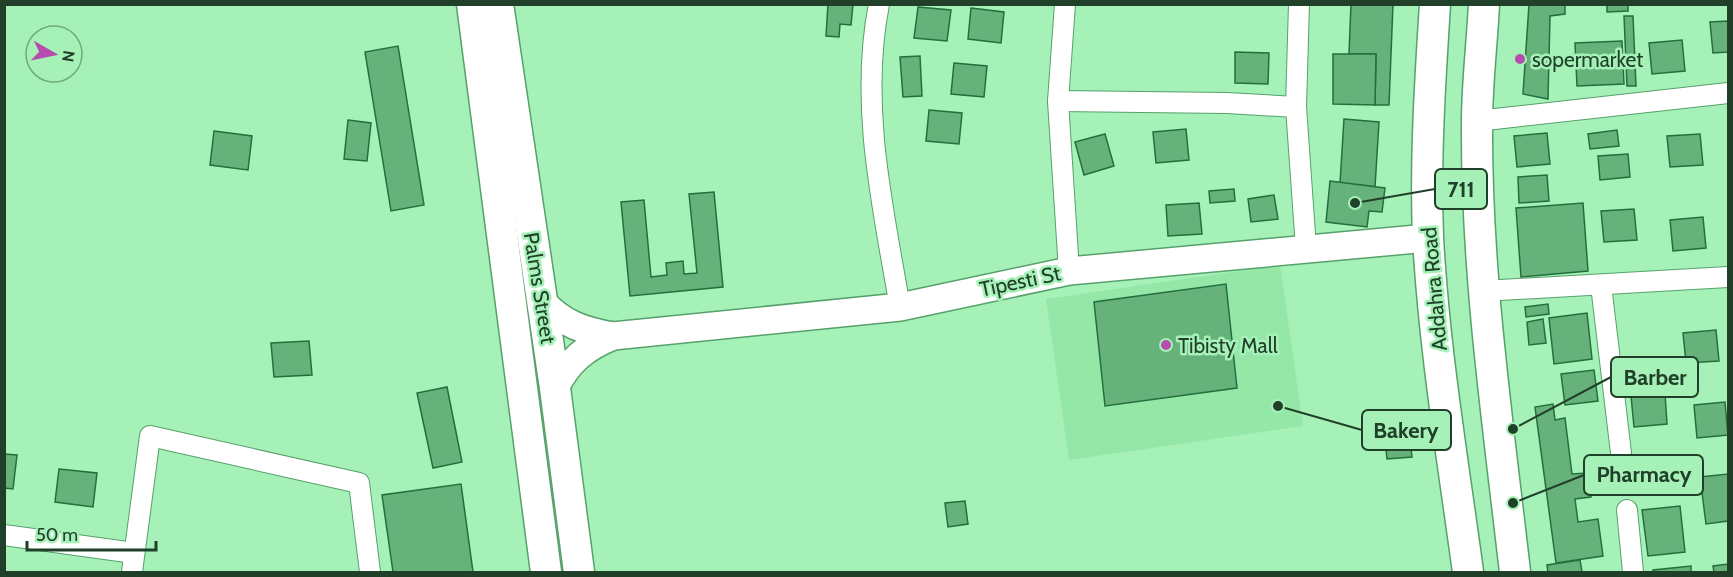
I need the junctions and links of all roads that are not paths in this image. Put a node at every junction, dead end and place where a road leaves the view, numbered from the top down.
1 (472, 4) edge
2 (498, 4) edge
3 (879, 4) edge
4 (1065, 4) edge
5 (1299, 4) edge
6 (1435, 4) edge
7 (1484, 4) edge
8 (1728, 93) edge
9 (1058, 101) junction
10 (1296, 107) junction
11 (1476, 121) junction
12 (510, 191) junction
13 (1428, 238) junction
14 (1306, 248) junction
15 (1069, 271) junction
16 (1728, 277) edge
17 (1601, 285) junction
18 (1483, 291) junction
19 (542, 301) junction
20 (900, 307) junction
21 (613, 336) junction
22 (555, 388) junction
23 (1621, 453) dead end
24 (1627, 510) dead end
25 (4, 535) edge
26 (134, 553) junction
27 (132, 573) edge
28 (370, 573) edge
29 (546, 573) edge
30 (579, 573) edge
31 (1468, 573) edge
32 (1515, 573) edge
33 (1633, 573) edge

1 - 12 main road, Palms Street
2 - 12 main road, Palms Street
3 - 20 street
4 - 9 street
5 - 10 street
6 - 13 main road, Addahra Road
7 - 11 main road
8 - 11 street
9 - 10 street
9 - 15 street
10 - 14 street
11 - 18 main road
12 - 19 main road, Palms Street
12 - 29 main road, Palms Street
13 - 14 main road, Tipesti St
13 - 31 main road, Addahra Road
14 - 15 main road, Tipesti St
15 - 20 main road, Tipesti St
16 - 17 street
17 - 18 street
17 - 23 street
18 - 32 main road
19 - 21 main road
19 - 22 main road, Palms Street
20 - 21 main road, Tipesti St
21 - 22 main road
22 - 30 main road, Palms Street
24 - 33 street
25 - 26 street
26 - 27 street
26 - 28 street

